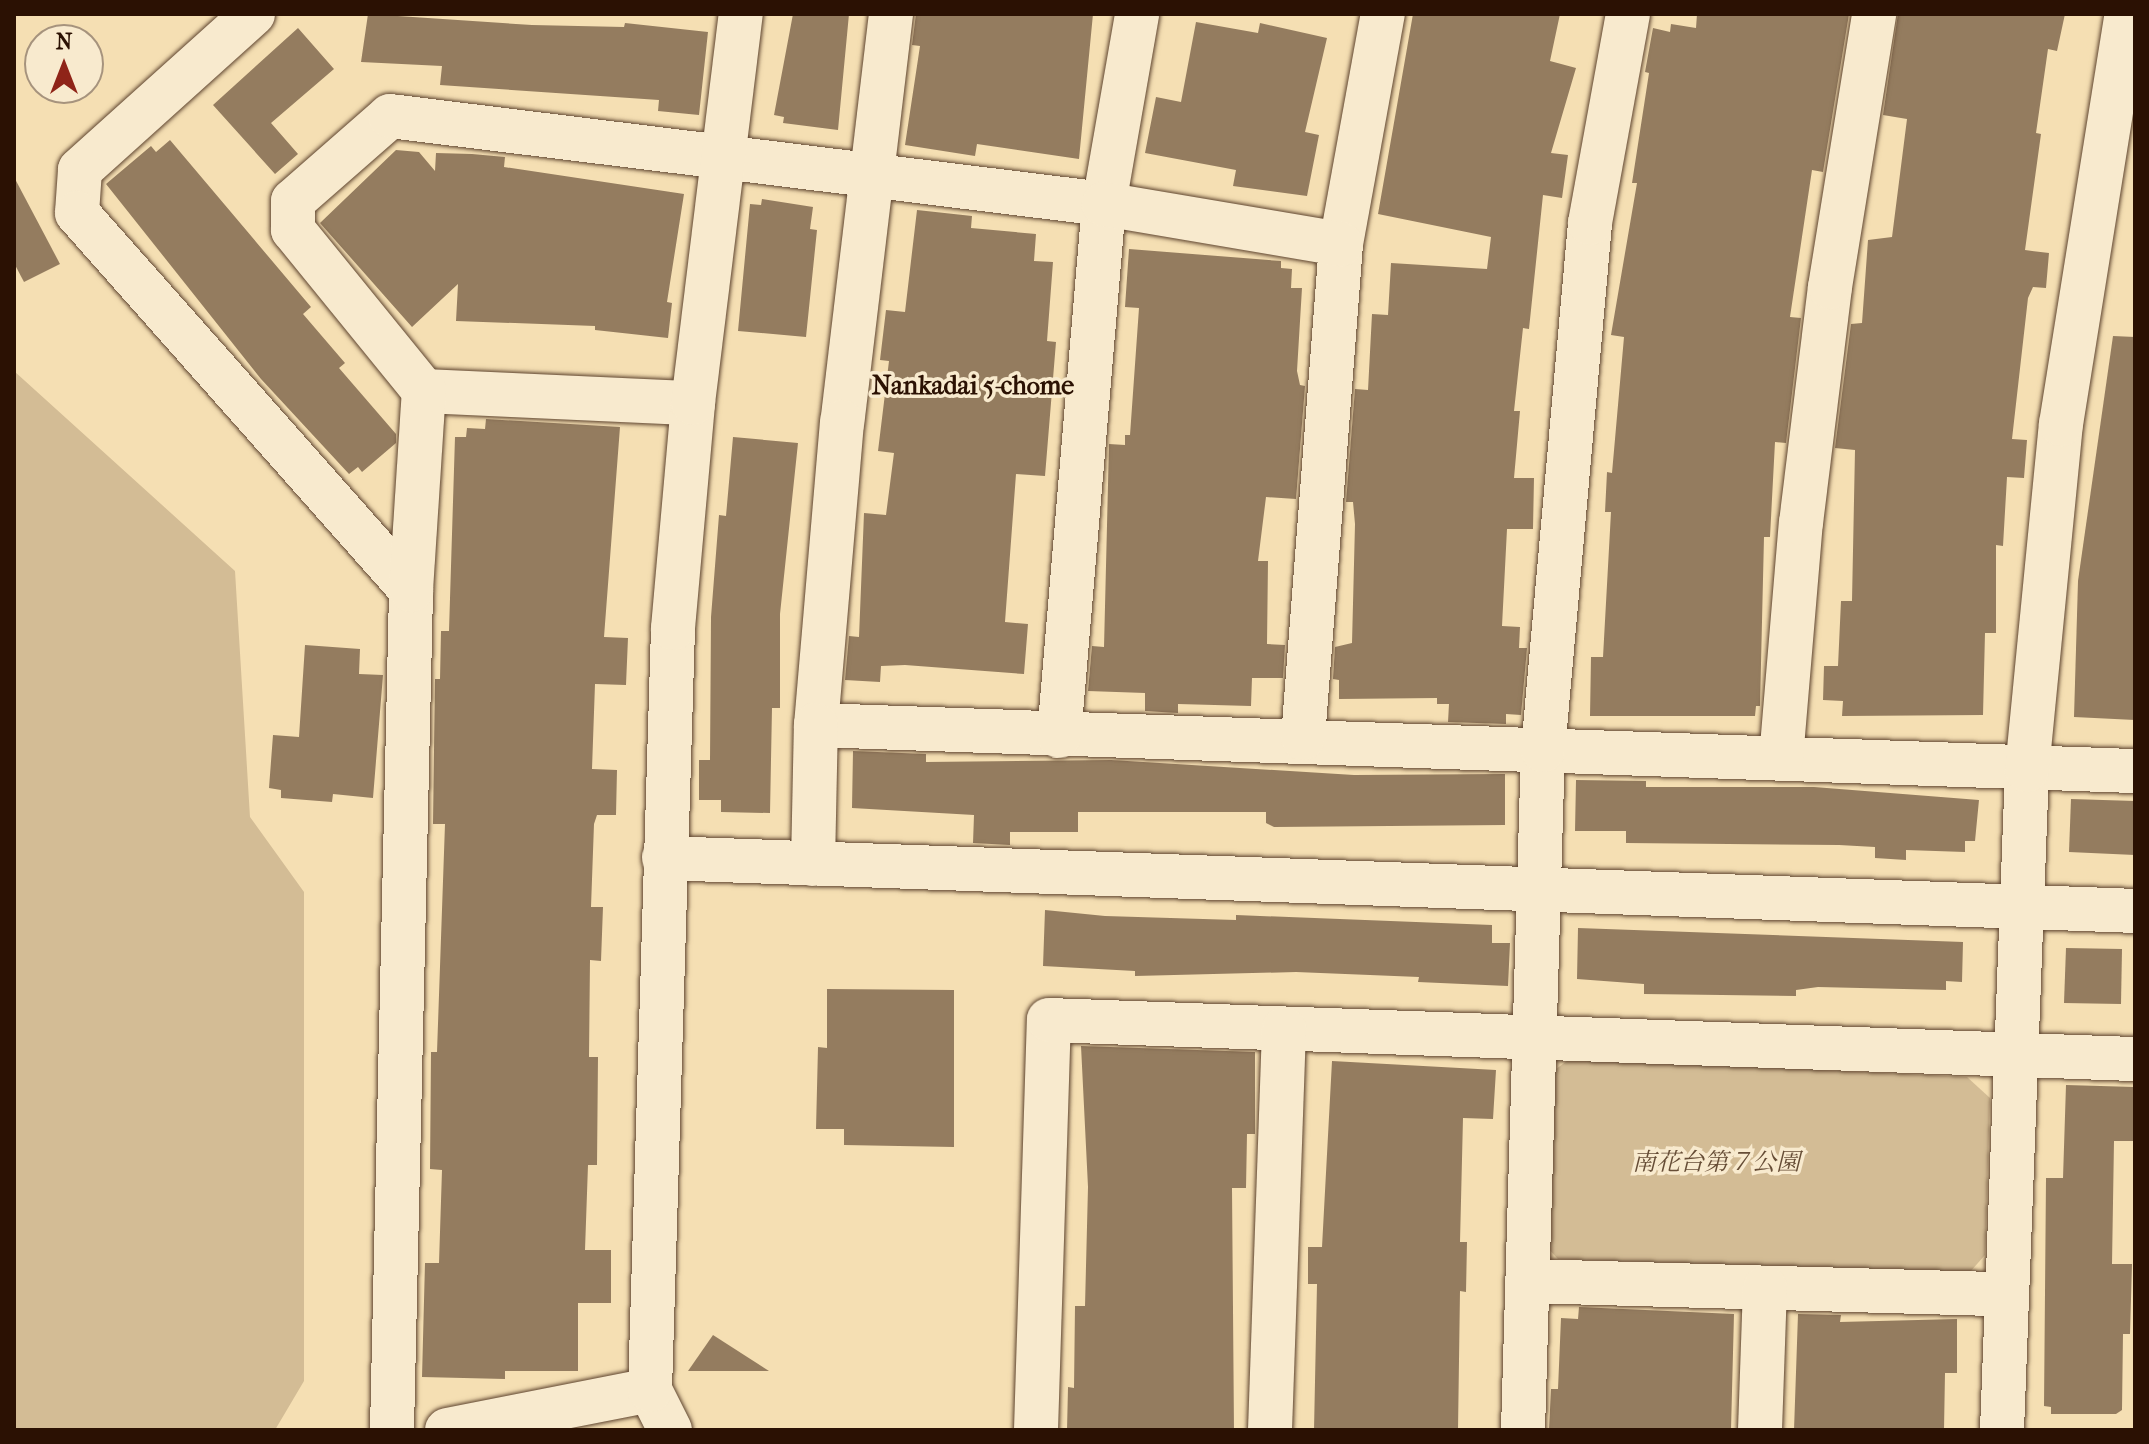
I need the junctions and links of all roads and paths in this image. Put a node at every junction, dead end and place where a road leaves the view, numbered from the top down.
1 (253, 14) edge
2 (741, 14) edge
3 (891, 14) edge
4 (1137, 14) edge
5 (1383, 14) edge
6 (1628, 14) edge
7 (1874, 14) edge
8 (2127, 14) edge
9 (721, 158) junction
10 (870, 175) junction
11 (1104, 204) junction
12 (1341, 244) junction
13 (424, 391) junction
14 (693, 403) junction
15 (411, 590) junction
16 (816, 725) junction
17 (1059, 736) junction
18 (1303, 738) junction
19 (1543, 750) junction
20 (1781, 759) junction
21 (2027, 770) junction
22 (2135, 771) edge
23 (664, 858) junction
24 (813, 864) junction
25 (1540, 892) junction
26 (2019, 908) junction
27 (2135, 911) edge
28 (1284, 1029) junction
29 (1536, 1037) junction
30 (2014, 1051) junction
31 (2135, 1059) edge
32 (1528, 1281) junction
33 (1765, 1288) junction
34 (2005, 1294) junction
35 (650, 1390) junction
36 (392, 1430) edge
37 (447, 1430) edge
38 (670, 1430) edge
39 (1036, 1430) edge
40 (1270, 1430) edge
41 (1523, 1430) edge
42 (1760, 1430) edge
43 (2002, 1430) edge

1 - 15 street
2 - 9 street
3 - 10 street
4 - 11 street
5 - 12 street
6 - 19 street
7 - 20 street
8 - 21 street
9 - 10 street
9 - 13 street
9 - 14 street
10 - 11 street
10 - 16 street
11 - 12 street
11 - 17 street
12 - 18 street
13 - 14 street
13 - 15 street
14 - 23 street
15 - 36 street
16 - 17 street
16 - 24 street
17 - 18 street
18 - 19 street
19 - 20 street
19 - 25 street
20 - 21 street
21 - 22 street
21 - 26 street
23 - 24 street
23 - 35 street
24 - 25 street
25 - 26 street
25 - 29 street
26 - 27 street
26 - 30 street
28 - 29 street
28 - 39 street
28 - 40 street
29 - 30 street
29 - 32 street
30 - 31 street
30 - 34 street
32 - 33 street
32 - 41 street
33 - 34 street
33 - 42 street
34 - 43 street
35 - 37 street
35 - 38 street

